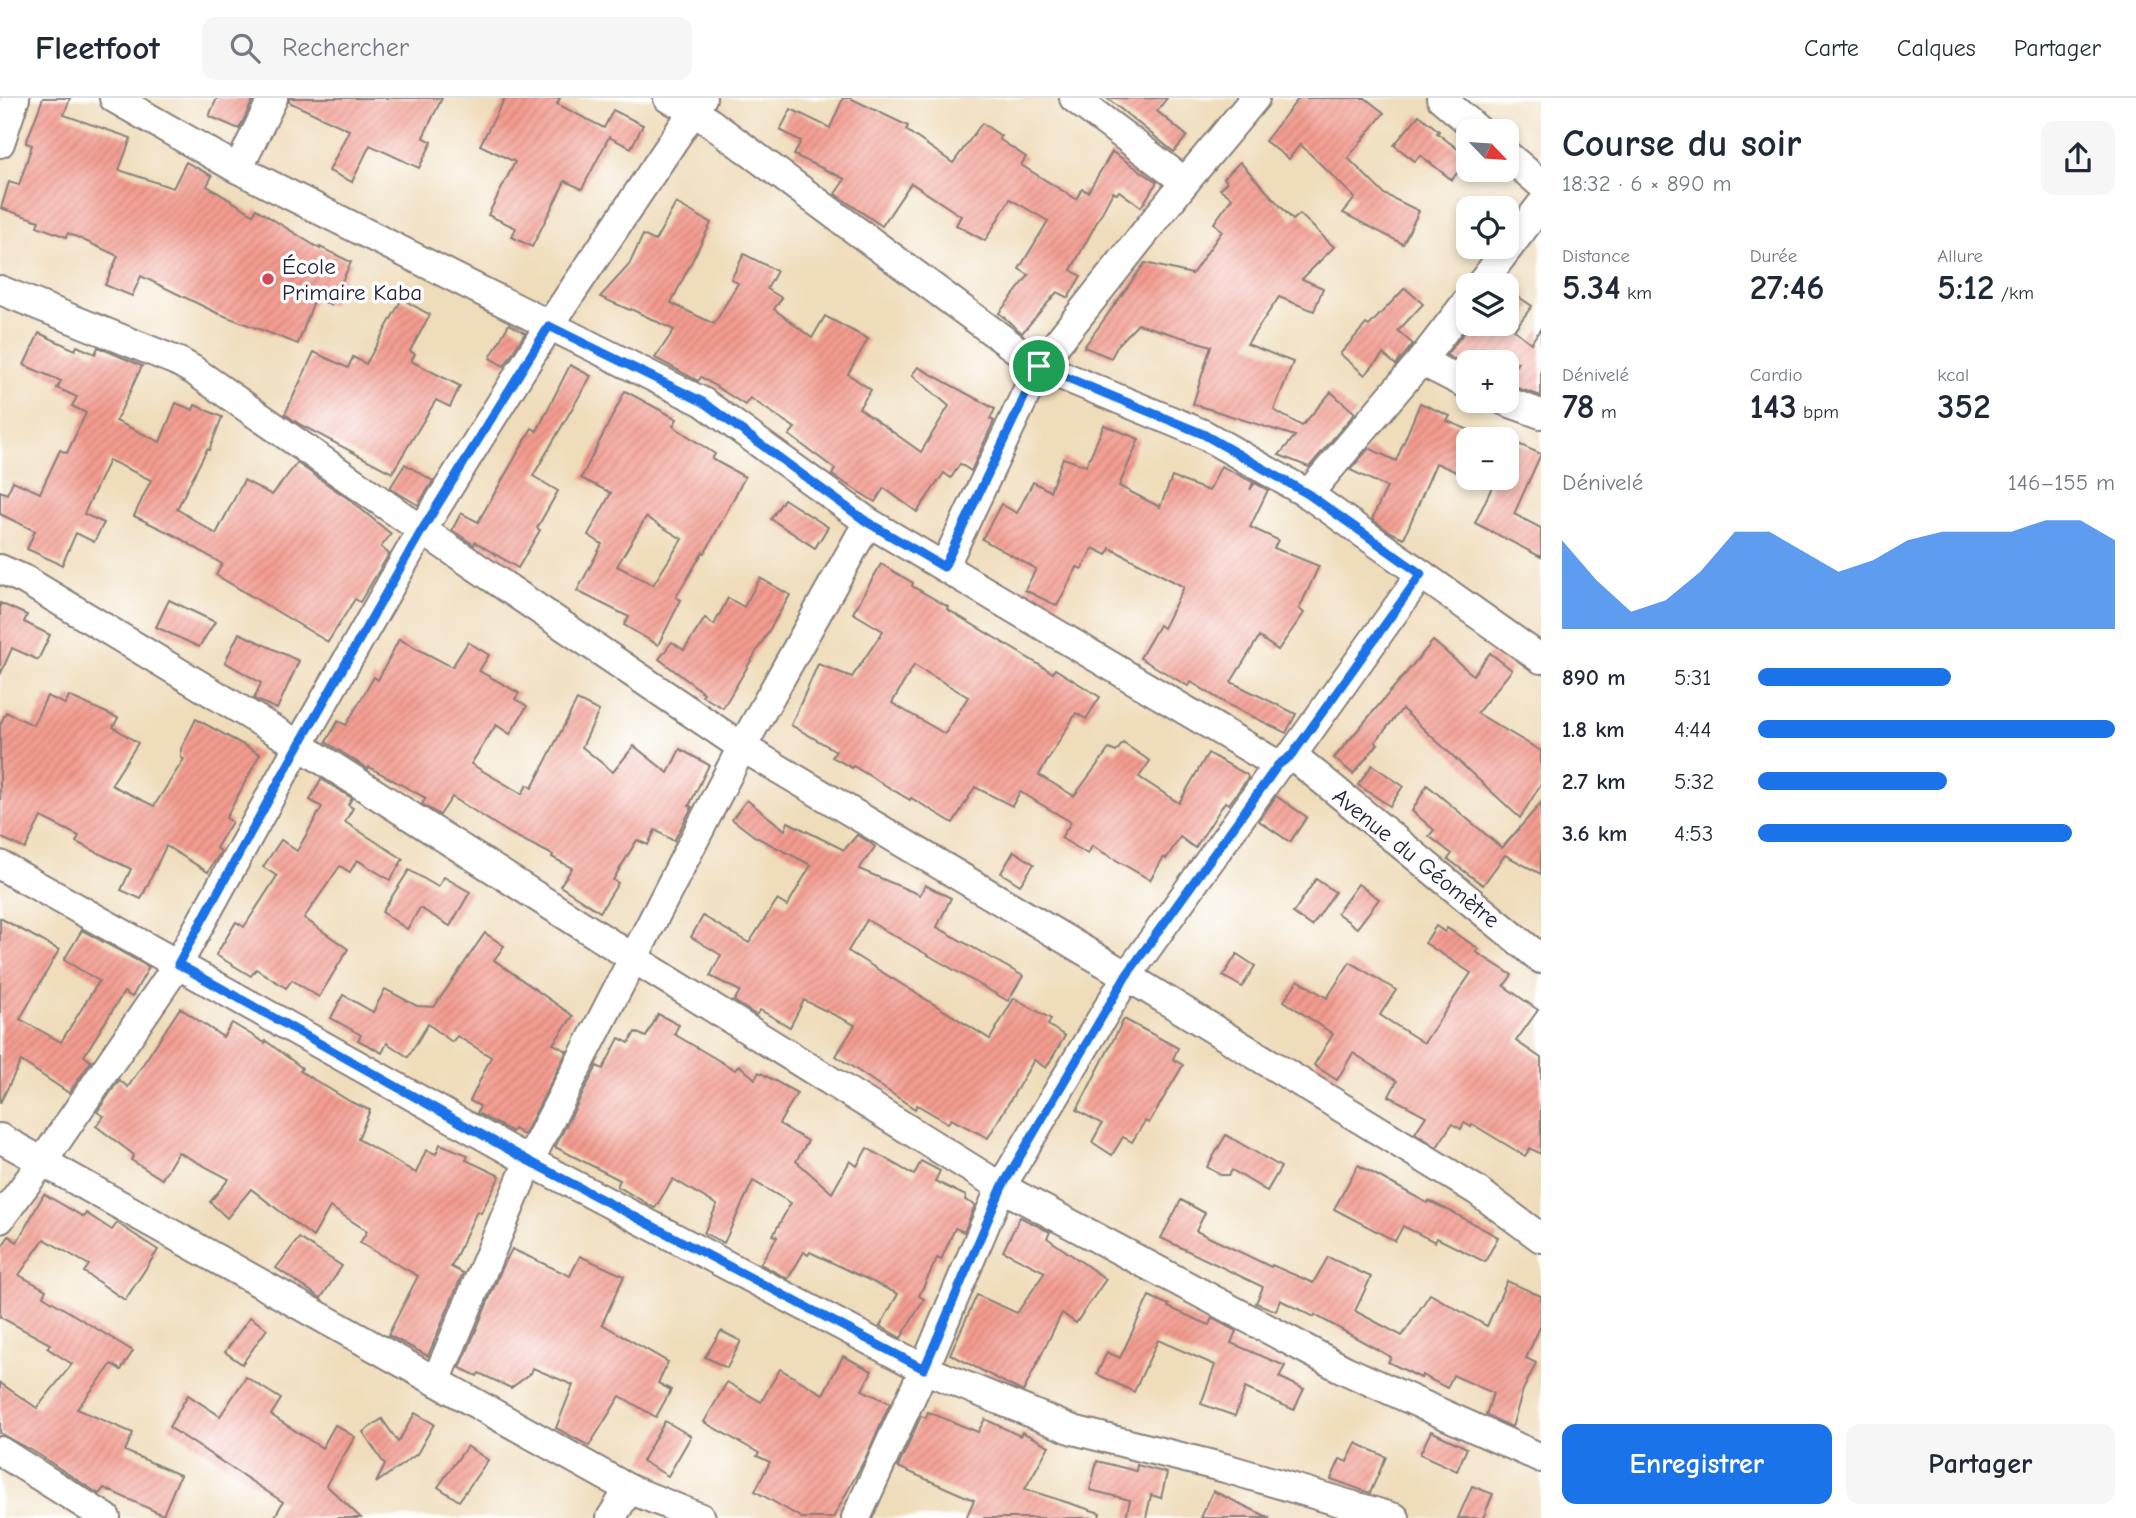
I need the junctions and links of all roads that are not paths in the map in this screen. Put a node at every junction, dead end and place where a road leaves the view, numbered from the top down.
1 (15, 98) edge
2 (114, 98) edge
3 (273, 98) edge
4 (1074, 98) edge
5 (1255, 98) edge
6 (1441, 98) edge
7 (688, 102) edge
8 (1465, 119) edge
9 (0, 143) edge
10 (1519, 165) edge
11 (239, 169) junction
12 (1185, 181) junction
13 (1541, 184) edge
14 (1541, 205) edge
15 (1489, 273) edge
16 (0, 290) edge
17 (1456, 316) edge
18 (549, 326) junction
19 (1421, 361) junction
20 (1039, 366) junction
21 (1456, 379) edge
22 (1519, 406) edge
23 (1541, 414) edge
24 (1308, 494) junction
25 (867, 522) junction
26 (422, 530) junction
27 (944, 567) junction
28 (0, 569) edge
29 (1421, 574) junction
30 (1541, 659) edge
31 (299, 745) junction
32 (742, 747) junction
33 (1285, 760) junction
34 (0, 865) edge
35 (633, 958) junction
36 (1541, 959) edge
37 (178, 964) junction
38 (1126, 976) junction
39 (0, 1138) edge
40 (43, 1161) junction
41 (529, 1161) junction
42 (1002, 1187) junction
43 (0, 1219) edge
44 (1541, 1238) edge
45 (924, 1369) junction
46 (436, 1381) junction
47 (0, 1451) edge
48 (1541, 1458) edge
49 (629, 1489) junction
50 (106, 1518) edge
51 (611, 1518) edge
52 (701, 1518) edge
53 (856, 1518) edge
54 (1395, 1518) edge

1 - 9 street
2 - 11 street, Avenue du Géomètre
3 - 11 street
4 - 12 street
5 - 12 street
6 - 8 street
7 - 18 street
7 - 20 street
10 - 13 street
11 - 18 street, Avenue du Géomètre
12 - 20 street
14 - 15 street
16 - 26 street
17 - 19 street
18 - 25 street, Avenue du Géomètre
18 - 26 street
19 - 21 street
19 - 24 street
20 - 24 street
20 - 27 street
22 - 23 street
24 - 29 street
25 - 27 street, Avenue du Géomètre
25 - 32 street
26 - 31 street
26 - 32 street
27 - 33 street, Avenue du Géomètre
28 - 31 street
29 - 30 street
29 - 33 street
31 - 35 street
31 - 37 street
32 - 35 street
32 - 38 street
33 - 36 street, Avenue du Géomètre
33 - 38 street
34 - 37 street
35 - 41 street
35 - 42 street
37 - 40 street
37 - 41 street
38 - 42 street
38 - 44 street
39 - 40 street
40 - 43 street
40 - 46 street
41 - 45 street
41 - 46 street
42 - 45 street
42 - 48 street
45 - 53 street
45 - 54 street
46 - 49 street
47 - 50 street
49 - 51 street
49 - 52 street

